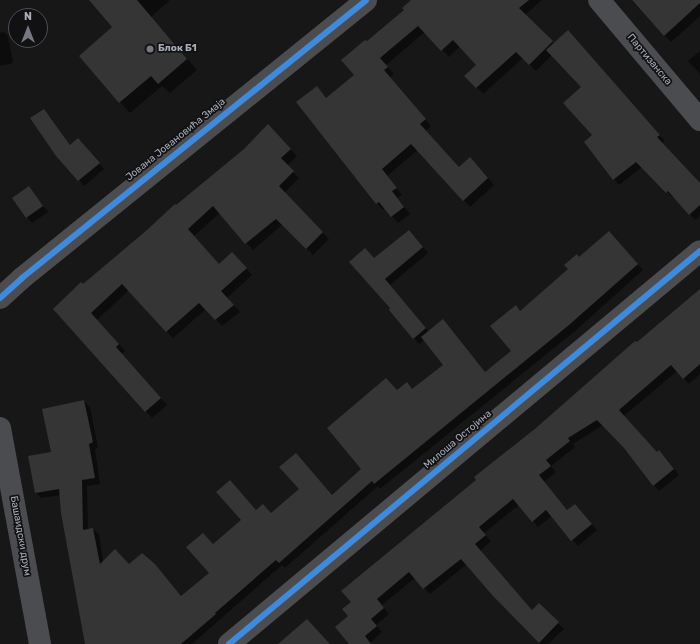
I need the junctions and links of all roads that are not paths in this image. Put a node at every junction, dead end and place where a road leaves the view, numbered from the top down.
1 (366, 0) edge
2 (599, 0) edge
3 (700, 120) edge
4 (700, 251) edge
5 (0, 298) edge
6 (0, 428) edge
7 (40, 644) edge
8 (229, 644) edge

1 - 5 street, Јована Јовановића Змаја
2 - 3 street, Партизанска
4 - 8 street, Милоша Остојина
6 - 7 street, Башаидски друм

